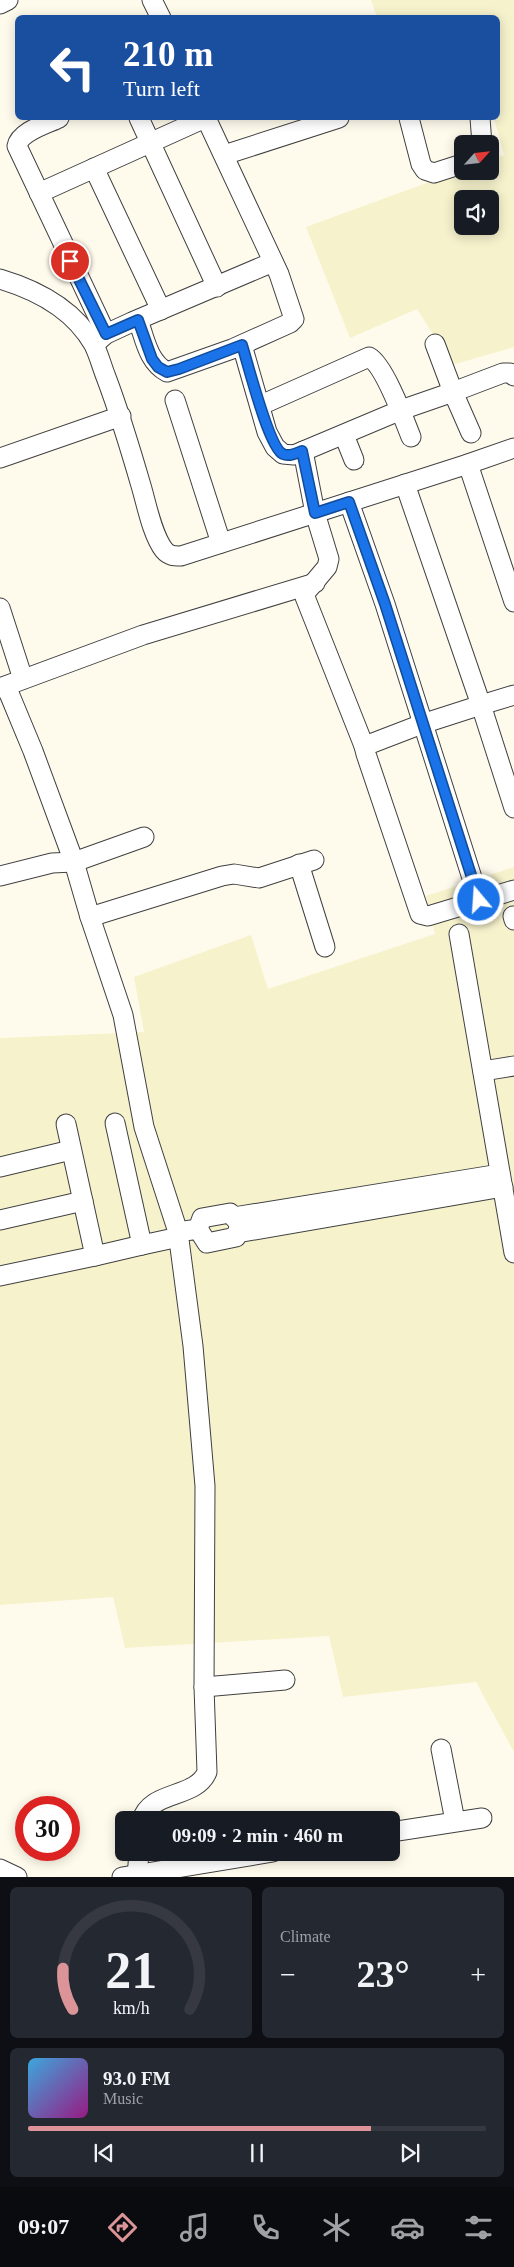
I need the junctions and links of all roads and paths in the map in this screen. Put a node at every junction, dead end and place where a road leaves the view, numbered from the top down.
1 (8, 0) edge
2 (152, 0) edge
3 (0, 4) edge
4 (160, 15) edge
5 (56, 120) edge
6 (140, 120) edge
7 (200, 120) edge
8 (206, 120) edge
9 (333, 120) edge
10 (410, 120) edge
11 (480, 120) edge
12 (481, 135) edge
13 (150, 142) junction
14 (224, 155) junction
15 (454, 167) edge
16 (94, 168) junction
17 (39, 193) junction
18 (274, 262) junction
19 (0, 279) edge
20 (217, 287) junction
21 (161, 310) junction
22 (138, 320) junction
23 (100, 339) junction
24 (435, 344) dead end
25 (242, 345) junction
26 (514, 376) edge
27 (453, 392) junction
28 (176, 400) dead end
29 (261, 406) junction
30 (401, 410) junction
31 (121, 416) junction
32 (472, 433) dead end
33 (344, 435) junction
34 (411, 436) dead end
35 (514, 448) edge
36 (302, 451) junction
37 (0, 458) edge
38 (354, 460) dead end
39 (468, 464) junction
40 (405, 484) junction
41 (349, 502) junction
42 (315, 513) junction
43 (221, 543) junction
44 (315, 583) junction
45 (514, 602) edge
46 (0, 608) edge
47 (10, 684) edge
48 (514, 694) edge
49 (481, 706) junction
50 (422, 724) junction
51 (364, 746) junction
52 (514, 808) edge
53 (144, 837) dead end
54 (74, 862) junction
55 (0, 876) edge
56 (514, 890) edge
57 (479, 900) junction
58 (90, 917) junction
59 (459, 934) dead end
60 (325, 947) dead end
61 (514, 1066) edge
62 (483, 1071) junction
63 (115, 1123) dead end
64 (66, 1124) dead end
65 (71, 1150) junction
66 (0, 1167) edge
67 (502, 1180) junction
68 (83, 1201) junction
69 (0, 1220) edge
70 (178, 1235) junction
71 (142, 1245) junction
72 (514, 1253) edge
73 (96, 1256) junction
74 (0, 1276) edge
75 (285, 1680) dead end
76 (204, 1687) junction
77 (441, 1749) dead end
78 (146, 1811) edge
79 (482, 1818) dead end
80 (454, 1821) junction
81 (400, 1830) edge
82 (136, 1861) edge
83 (222, 1861) edge
84 (0, 1869) edge
85 (17, 1877) edge
86 (132, 1877) edge

1 - 3 street
2 - 4 street
5 - 17 street
6 - 13 street
7 - 13 street
8 - 14 street
9 - 14 street
10 - 15 street
11 - 12 street
13 - 16 street
13 - 20 street
14 - 18 street
16 - 17 street
16 - 21 street
17 - 23 street
18 - 20 street
18 - 25 street
19 - 23 street
20 - 21 street
21 - 22 street
22 - 23 street
22 - 25 street
23 - 31 street
24 - 27 street
25 - 29 street
26 - 27 street
27 - 30 street
27 - 32 street
28 - 43 street
29 - 30 street
29 - 36 street
30 - 33 street
30 - 34 street
31 - 37 street
31 - 43 street
33 - 36 street
33 - 38 street
35 - 39 street
36 - 42 street
39 - 40 street
39 - 45 street
40 - 41 street
40 - 49 street
41 - 42 street
41 - 50 street
42 - 43 street
42 - 44 street
44 - 47 street
44 - 51 street
46 - 47 street
47 - 54 street
48 - 49 street
49 - 50 street
49 - 52 street
50 - 51 street
50 - 57 street
51 - 57 street
53 - 54 street
54 - 55 street
54 - 58 street
56 - 57 street
58 - 60 street
58 - 70 street
59 - 62 street
61 - 62 street
62 - 67 street
63 - 71 street
64 - 65 street
65 - 66 street
65 - 68 street
67 - 70 street
67 - 72 street
68 - 69 street
68 - 73 street
70 - 71 street
70 - 76 street
71 - 73 street
73 - 74 street
75 - 76 street
76 - 78 street
77 - 80 street
79 - 80 street
80 - 81 street
82 - 86 street
83 - 86 street
84 - 85 street

